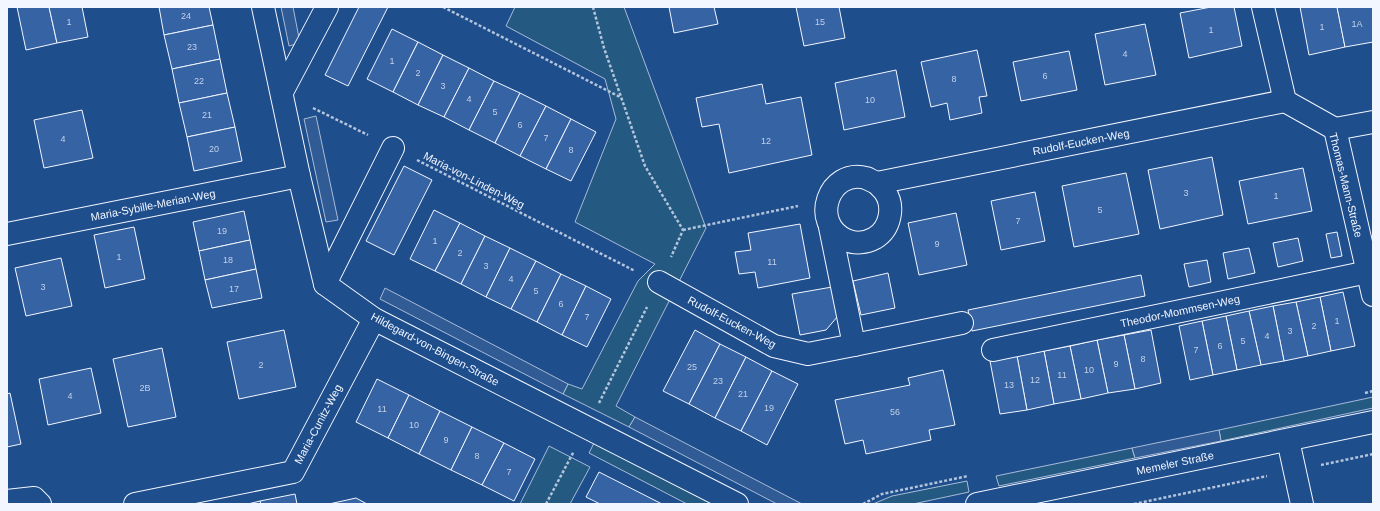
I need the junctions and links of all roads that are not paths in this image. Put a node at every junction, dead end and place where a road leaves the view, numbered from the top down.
1 (263, 7) edge
2 (327, 7) edge
3 (1263, 7) edge
4 (282, 92) junction
5 (1285, 101) junction
6 (1373, 122) edge
7 (1335, 129) junction
8 (393, 148) road end
9 (299, 176) junction
10 (877, 183) junction
11 (830, 227) junction
12 (7, 234) edge
13 (1368, 272) junction
14 (659, 282) road end
15 (324, 284) junction
16 (1373, 295) edge
17 (374, 319) junction
18 (962, 323) dead end
19 (854, 345) junction
20 (993, 350) dead end
21 (1373, 422) edge
22 (1288, 440) junction
23 (7, 501) edge
24 (40, 504) edge
25 (135, 504) edge
26 (737, 504) edge
27 (977, 504) edge
28 (1302, 504) edge

1 - 4 street
2 - 4 street
3 - 5 street
4 - 9 street
5 - 7 street, Thomas-Mann-Straße
5 - 10 street, Rudolf-Eucken-Weg
6 - 7 street
7 - 13 street, Thomas-Mann-Straße
8 - 15 street
9 - 12 street, Maria-Sybille-Merian-Weg
9 - 15 street
10 - 11 street, Rudolf-Eucken-Weg
10 - 11 street
11 - 19 street
13 - 16 street, Thomas-Mann-Straße
13 - 20 street, Theodor-Mommsen-Weg
14 - 19 street, Rudolf-Eucken-Weg
15 - 17 street, Hildegard-von-Bingen-Straße
17 - 25 street, Maria-Cunitz-Weg
17 - 26 street, Hildegard-von-Bingen-Straße
18 - 19 street, Rudolf-Eucken-Weg
21 - 22 street, Memeler Straße
22 - 27 street, Memeler Straße
22 - 28 street
23 - 24 street

